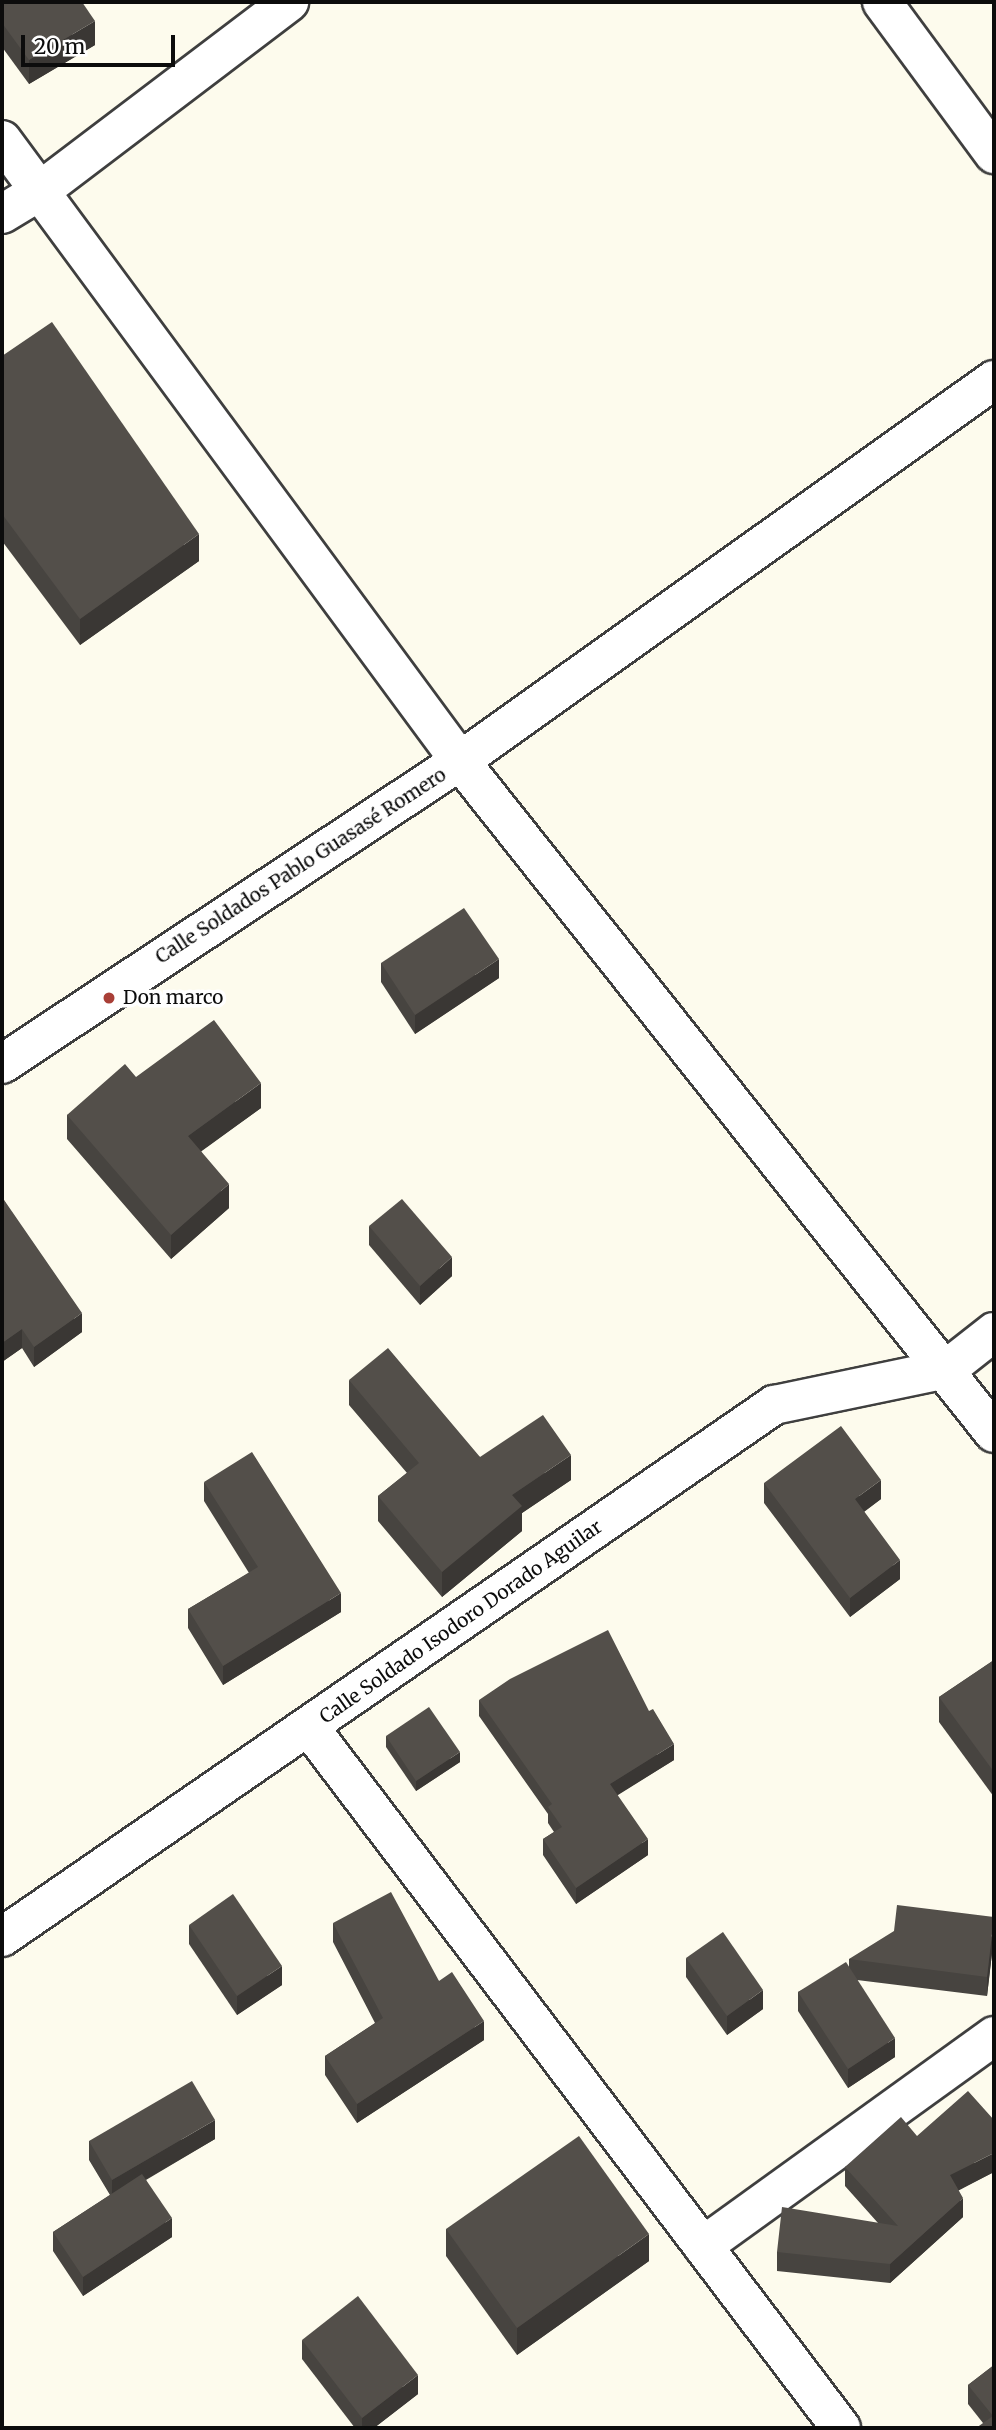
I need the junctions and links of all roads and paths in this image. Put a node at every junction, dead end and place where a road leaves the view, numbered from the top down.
1 (289, 2) edge
2 (882, 2) edge
3 (2, 139) edge
4 (994, 154) edge
5 (40, 191) junction
6 (2, 214) edge
7 (994, 380) edge
8 (460, 761) junction
9 (2, 1064) edge
10 (994, 1332) edge
11 (947, 1369) junction
12 (994, 1433) edge
13 (309, 1727) junction
14 (2, 1937) edge
15 (994, 2036) edge
16 (703, 2246) junction
17 (841, 2428) edge

1 - 5 street
2 - 4 street
3 - 5 street
5 - 6 street
5 - 8 street
7 - 8 street, Calle Soldados Pablo Guasasé Romero
8 - 9 street, Calle Soldados Pablo Guasasé Romero
8 - 11 street
10 - 11 street
11 - 12 street
11 - 13 street, Calle Soldado Isodoro Dorado Aguilar
13 - 14 street, Calle Soldado Isodoro Dorado Aguilar
13 - 16 street
15 - 16 street
16 - 17 street

